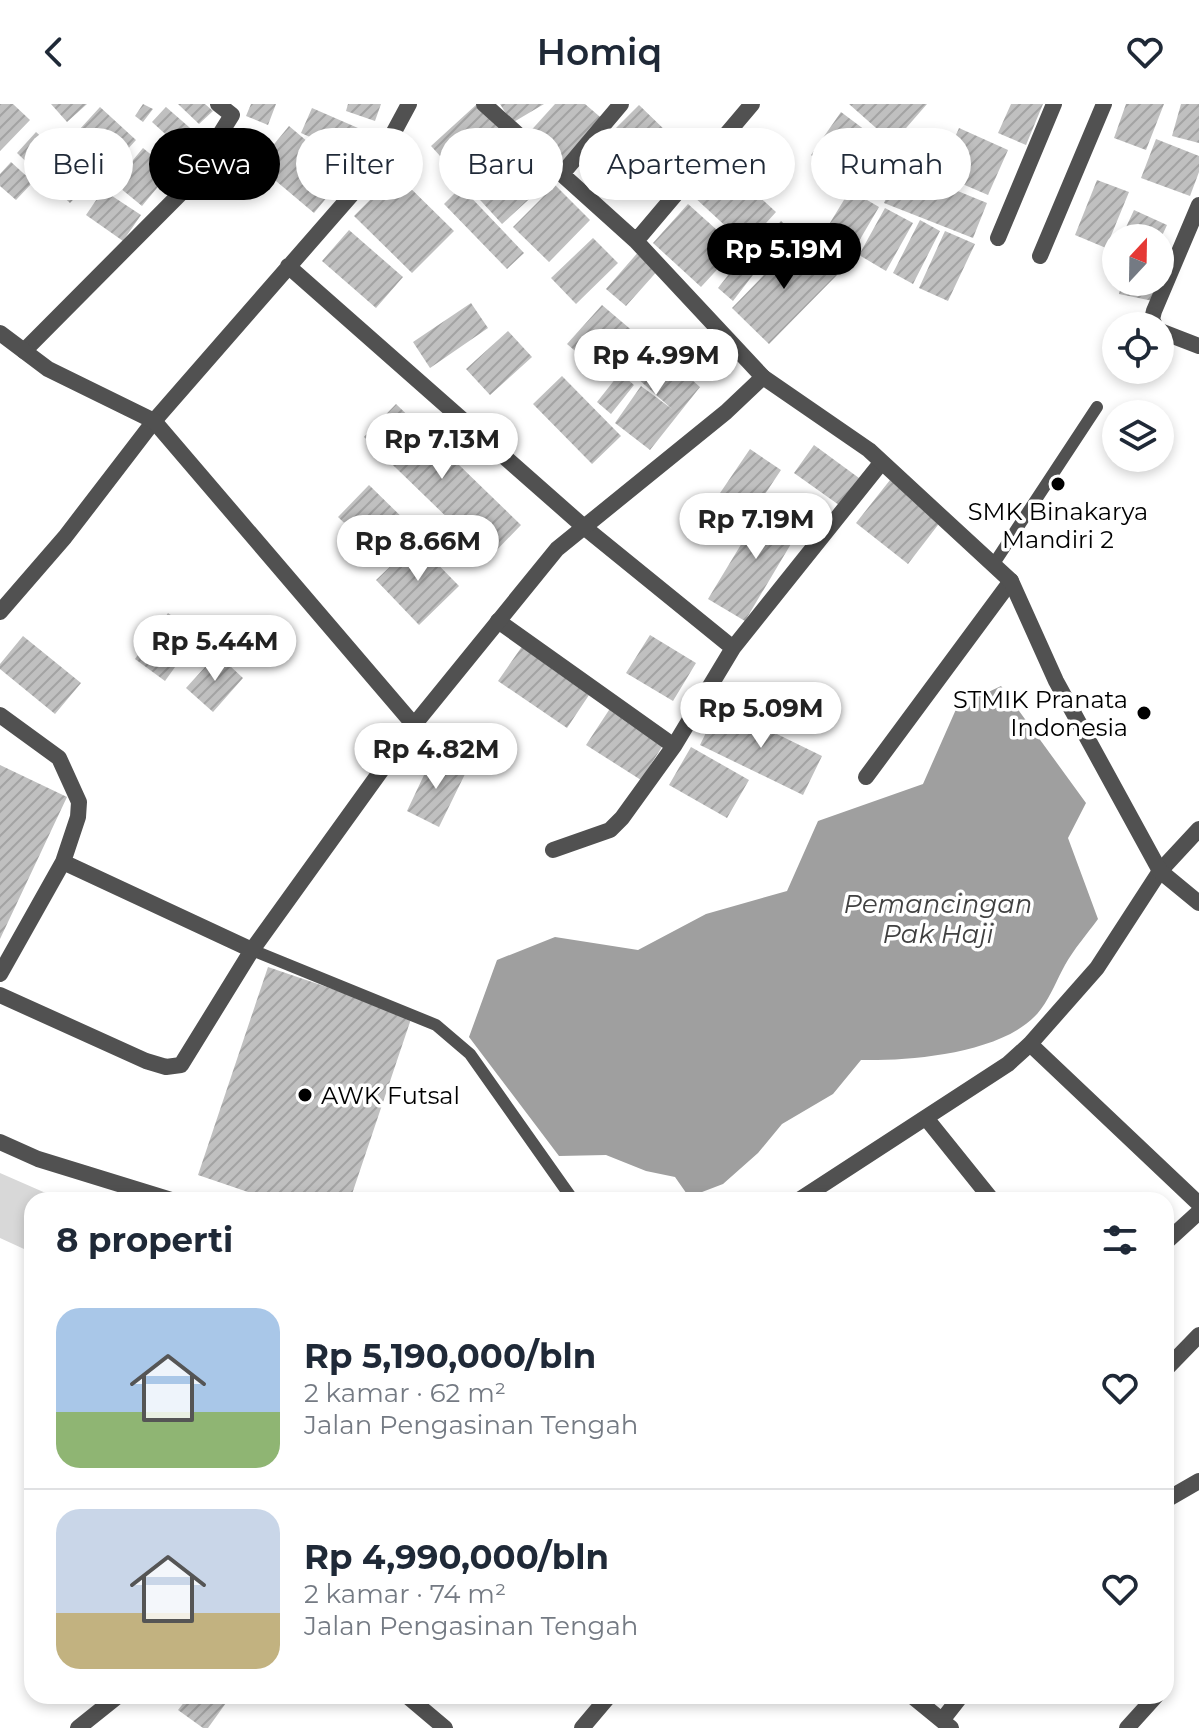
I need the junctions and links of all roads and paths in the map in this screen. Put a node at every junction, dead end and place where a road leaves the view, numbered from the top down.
1 (218, 104) edge
2 (409, 104) edge
3 (484, 104) edge
4 (621, 104) edge
5 (752, 104) edge
6 (1054, 104) edge
7 (1104, 104) edge
8 (511, 128) edge
9 (563, 173) edge
10 (563, 175) edge
11 (1197, 213) edge
12 (998, 238) dead end
13 (636, 241) junction
14 (1040, 256) dead end
15 (288, 266) junction
16 (1159, 312) edge
17 (0, 333) edge
18 (1174, 335) edge
19 (1199, 346) edge
20 (24, 351) junction
21 (763, 377) junction
22 (1097, 407) dead end
23 (154, 421) junction
24 (881, 463) junction
25 (584, 527) junction
26 (993, 565) junction
27 (1011, 581) junction
28 (0, 612) edge
29 (498, 621) junction
30 (733, 648) junction
31 (0, 715) edge
32 (414, 725) junction
33 (674, 746) junction
34 (866, 777) dead end
35 (1199, 829) edge
36 (553, 850) dead end
37 (63, 862) junction
38 (1160, 871) junction
39 (1199, 903) edge
40 (252, 950) junction
41 (0, 974) edge
42 (0, 995) edge
43 (1030, 1044) junction
44 (926, 1118) junction
45 (0, 1142) edge
46 (145, 1192) edge
47 (567, 1192) edge
48 (811, 1192) edge
49 (986, 1192) edge
50 (1199, 1204) edge
51 (1199, 1212) edge
52 (1174, 1235) edge
53 (1199, 1335) edge
54 (1174, 1361) edge
55 (1199, 1481) edge
56 (1174, 1495) edge
57 (109, 1704) edge
58 (422, 1704) edge
59 (602, 1704) edge
60 (922, 1704) edge
61 (957, 1704) edge
62 (1149, 1704) edge
63 (947, 1724) edge
64 (85, 1726) edge
65 (445, 1728) edge
66 (582, 1728) edge
67 (1127, 1728) edge

1 - 20 street
2 - 15 street
3 - 8 street
4 - 9 street
5 - 13 street
6 - 12 street
7 - 14 street
10 - 13 street
11 - 16 street
13 - 21 street
15 - 23 street
15 - 25 street
17 - 20 street
18 - 19 street
20 - 23 street
21 - 24 street
21 - 25 street
22 - 26 lane
23 - 28 street
23 - 32 street
24 - 26 street
24 - 30 street
25 - 29 street
25 - 30 street
26 - 27 street
27 - 34 street
27 - 38 street
29 - 32 street
29 - 33 street
30 - 33 street
31 - 37 street
32 - 40 street
33 - 36 street
35 - 38 street
37 - 40 street
37 - 41 street
38 - 39 street
38 - 43 street
40 - 42 street
40 - 47 lane
43 - 44 street
43 - 50 street
44 - 48 street
44 - 49 street
45 - 46 street
51 - 52 street
53 - 54 street
55 - 56 street
57 - 64 street
58 - 65 street
59 - 66 street
60 - 63 street
61 - 63 street
62 - 67 street

